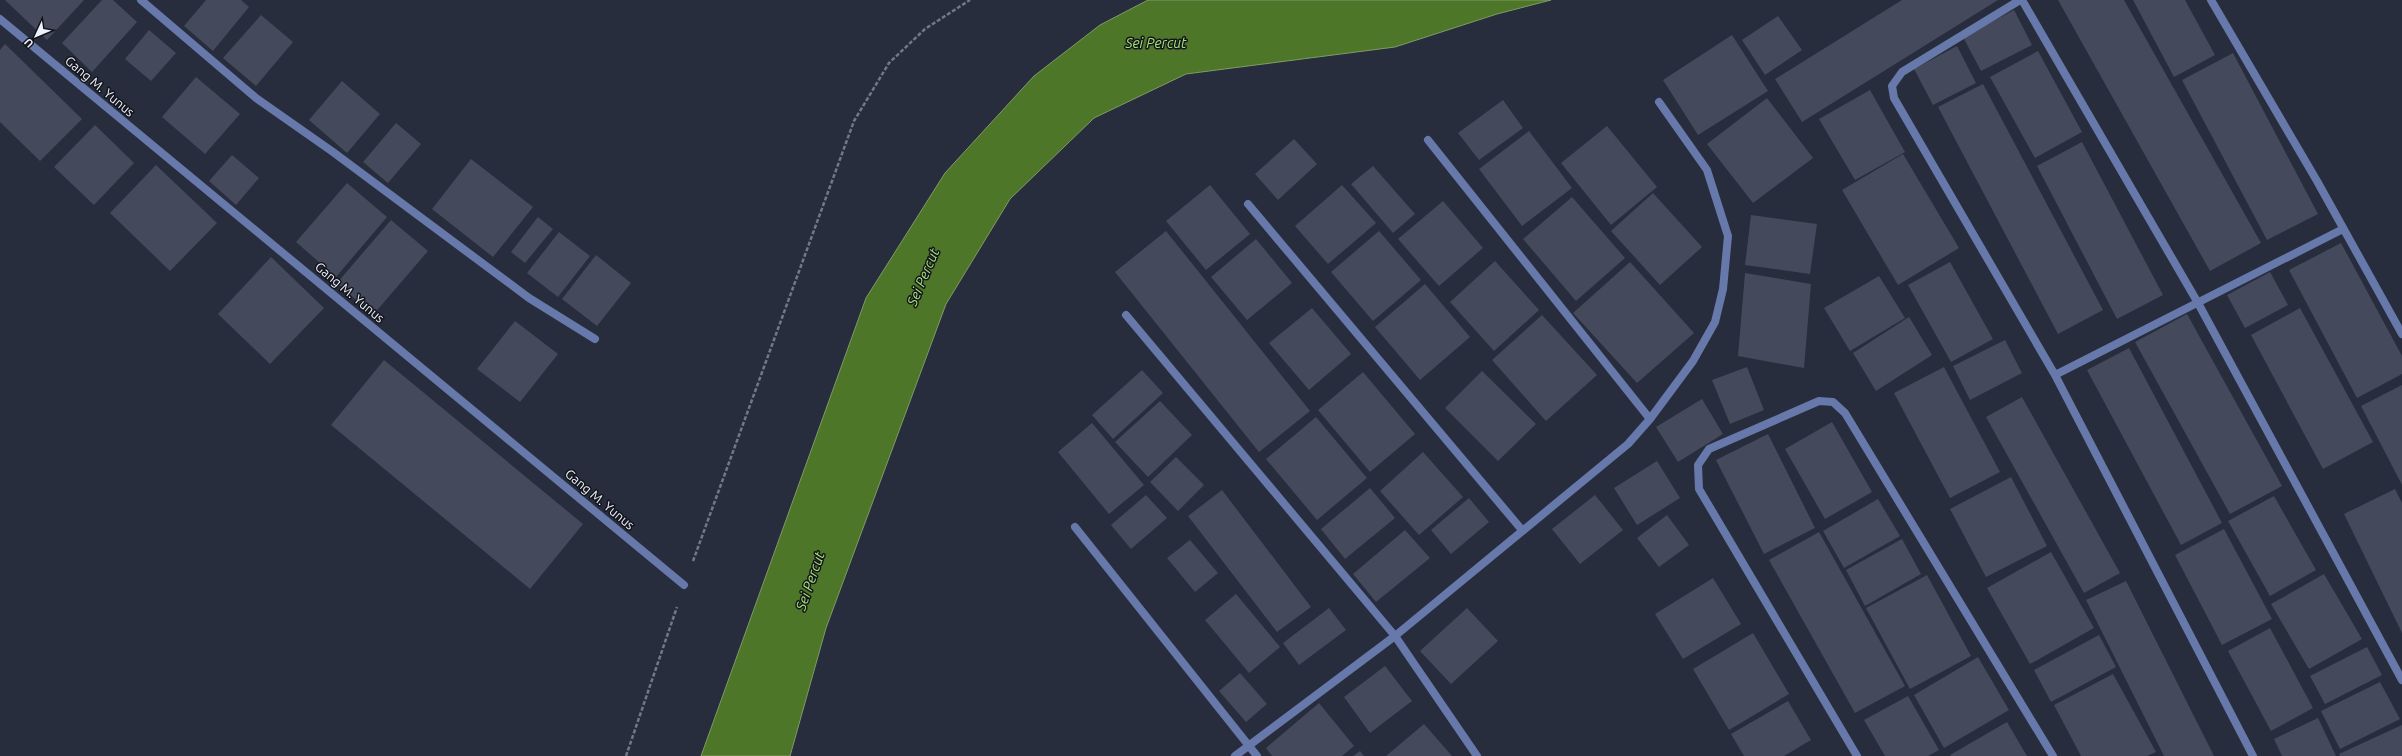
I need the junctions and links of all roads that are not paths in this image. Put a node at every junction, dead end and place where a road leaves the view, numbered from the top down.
1 (141, 0) edge
2 (2021, 0) edge
3 (2211, 0) edge
4 (0, 19) edge
5 (1659, 102) dead end
6 (1428, 140) dead end
7 (1248, 204) dead end
8 (2343, 229) junction
9 (2198, 303) junction
10 (1126, 315) dead end
11 (2402, 334) edge
12 (596, 339) dead end
13 (2055, 375) junction
14 (1650, 419) junction
15 (1075, 527) dead end
16 (1522, 530) junction
17 (684, 585) road end
18 (1395, 636) junction
19 (2402, 680) edge
20 (1248, 745) junction
21 (1235, 756) edge
22 (1257, 756) edge
23 (1477, 756) edge
24 (1857, 756) edge
25 (2053, 756) edge
26 (2253, 756) edge

1 - 12 street
2 - 9 street
2 - 13 street
3 - 8 street
4 - 17 street, Gang M. Yunus
5 - 14 street
6 - 14 street
7 - 16 street
8 - 9 street
8 - 11 street
9 - 13 street
9 - 19 street
10 - 18 street
13 - 26 street
14 - 16 street
15 - 20 street
16 - 18 street
18 - 20 street
18 - 23 street
20 - 21 street
20 - 22 street
24 - 25 street

